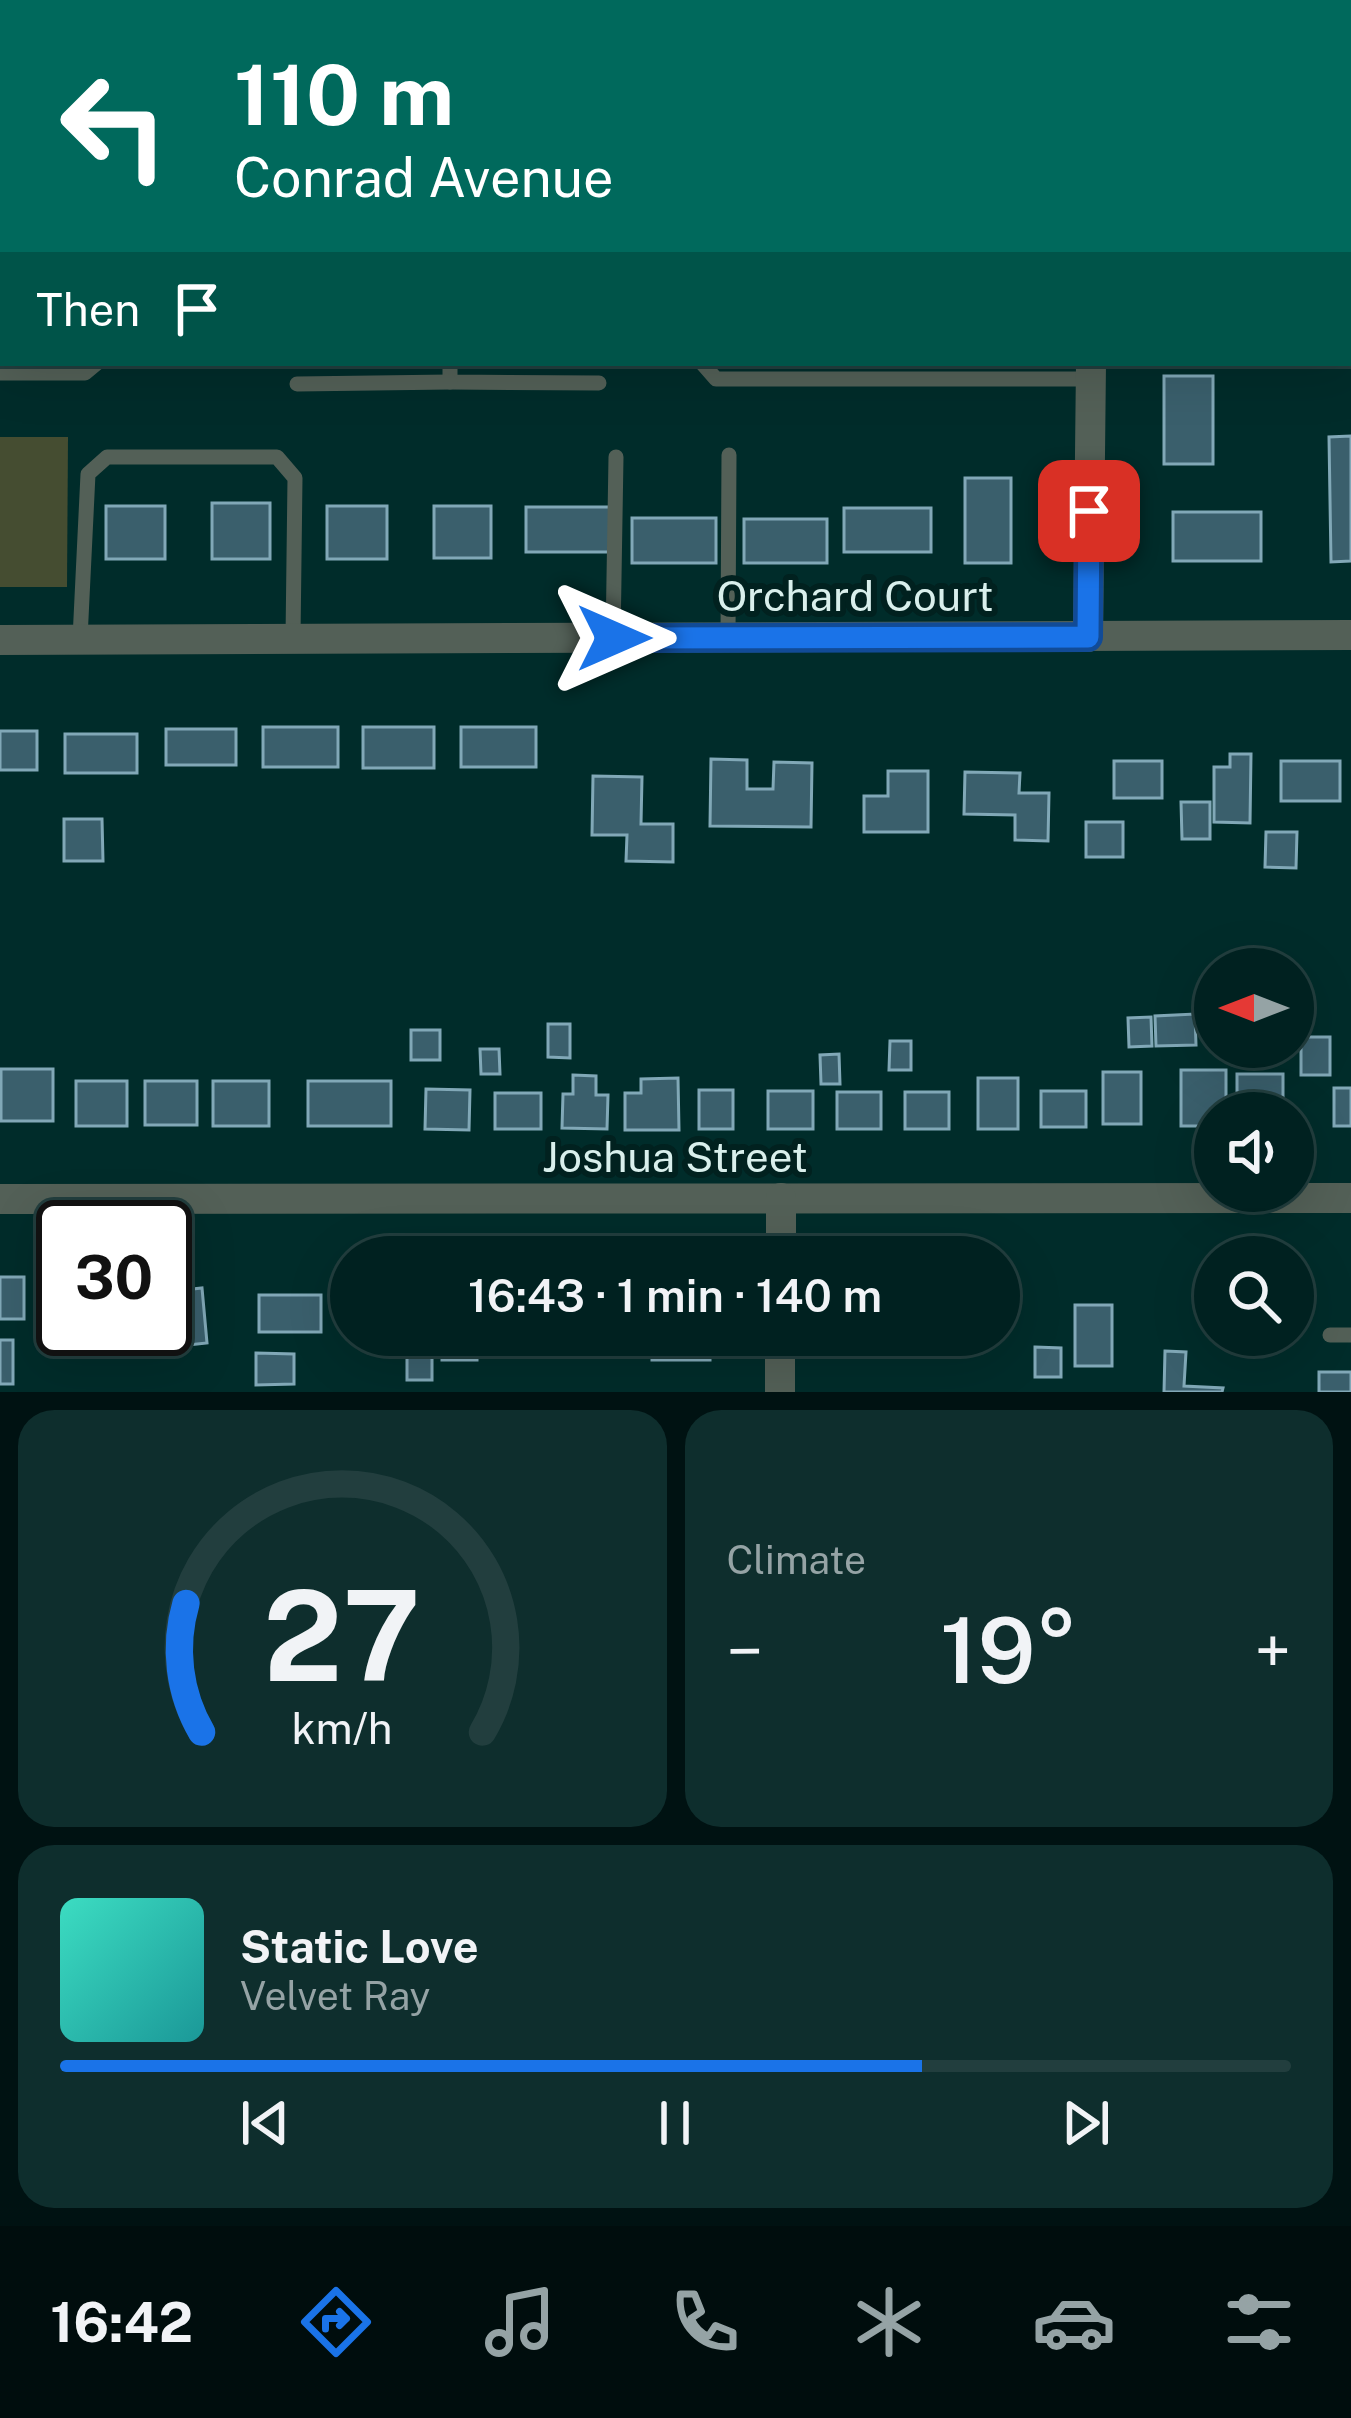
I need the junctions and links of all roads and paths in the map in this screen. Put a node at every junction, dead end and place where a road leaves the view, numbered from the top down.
1 (94, 366) edge
2 (450, 366) edge
3 (705, 366) edge
4 (1091, 371) edge
5 (0, 373) edge
6 (450, 382) junction
7 (599, 383) dead end
8 (297, 384) dead end
9 (729, 454) dead end
10 (616, 457) dead end
11 (1351, 635) edge
12 (1088, 637) junction
13 (293, 638) junction
14 (614, 638) junction
15 (728, 638) junction
16 (80, 639) junction
17 (0, 640) edge
18 (781, 1198) junction
19 (1351, 1198) edge
20 (0, 1199) edge
21 (781, 1236) edge
22 (1330, 1335) dead end
23 (1351, 1335) edge
24 (781, 1356) edge
25 (780, 1392) edge

1 - 5 lane
2 - 6 lane
3 - 4 lane
4 - 12 street
6 - 7 lane
6 - 8 lane
9 - 15 lane
10 - 14 lane
11 - 12 street, Orchard Court
12 - 15 street, Orchard Court
13 - 14 street, Orchard Court
13 - 16 street, Orchard Court
13 - 16 lane
14 - 15 street, Orchard Court
16 - 17 street, Orchard Court
18 - 19 street, Joshua Street
18 - 20 street, Joshua Street
18 - 21 street
22 - 23 lane
24 - 25 street

